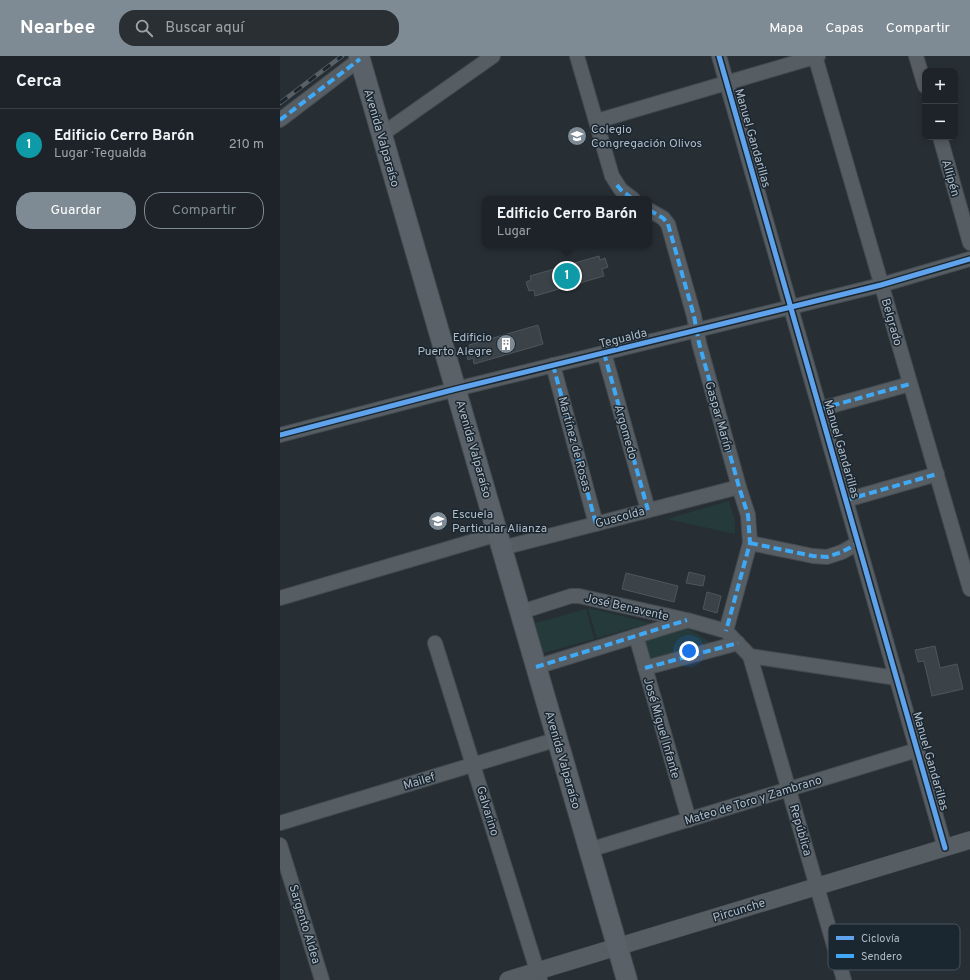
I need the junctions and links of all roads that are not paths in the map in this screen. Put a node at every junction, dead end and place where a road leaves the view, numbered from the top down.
1 (493, 56) edge
2 (577, 56) edge
3 (719, 56) edge
4 (816, 56) edge
5 (916, 56) edge
6 (359, 57) edge
7 (922, 76) edge
8 (727, 83) junction
9 (280, 120) edge
10 (597, 121) junction
11 (381, 135) junction
12 (941, 140) edge
13 (629, 196) edge
14 (652, 212) edge
15 (970, 243) edge
16 (970, 259) edge
17 (882, 285) junction
18 (791, 308) junction
19 (697, 330) junction
20 (604, 353) junction
21 (553, 365) junction
22 (910, 384) junction
23 (456, 388) junction
24 (820, 410) junction
25 (280, 435) edge
26 (937, 474) junction
27 (739, 487) junction
28 (846, 500) junction
29 (648, 510) junction
30 (596, 524) junction
31 (500, 541) junction
32 (750, 543) junction
33 (858, 543) junction
34 (970, 589) edge
35 (280, 598) edge
36 (521, 612) junction
37 (687, 620) junction
38 (726, 631) junction
39 (636, 636) junction
40 (435, 643) dead end
41 (738, 643) junction
42 (750, 656) junction
43 (536, 667) junction
44 (645, 668) junction
45 (897, 678) junction
46 (558, 739) junction
47 (917, 750) junction
48 (473, 765) junction
49 (789, 789) junction
50 (689, 820) junction
51 (280, 823) edge
52 (970, 840) edge
53 (280, 845) edge
54 (945, 848) junction
55 (589, 850) junction
56 (818, 887) junction
57 (828, 924) edge
58 (618, 946) junction
59 (841, 970) edge
60 (539, 976) edge
61 (322, 980) edge
62 (508, 980) edge
63 (627, 980) edge
64 (844, 980) edge

1 - 11 street
2 - 10 street
3 - 8 street, Manuel Gandarillas
4 - 8 street
4 - 17 street, Belgrado
5 - 7 street
6 - 9 street
6 - 11 main road, Avenida Valparaíso
8 - 10 street
8 - 18 street, Manuel Gandarillas
10 - 13 street
11 - 23 main road, Avenida Valparaíso
12 - 15 street, Allipén
14 - 19 street, Gaspar Marín
16 - 17 street, Tegualda
17 - 18 street, Tegualda
17 - 22 street, Belgrado
18 - 19 street, Tegualda
18 - 24 street, Manuel Gandarillas
19 - 20 street, Tegualda
19 - 27 street, Gaspar Marín
20 - 21 street, Tegualda
20 - 29 street, Argomedo
21 - 23 street, Tegualda
21 - 30 street, Martínez de Rosas
22 - 24 street
22 - 26 street, Belgrado
23 - 25 street, Tegualda
23 - 31 main road, Avenida Valparaíso
24 - 28 street, Manuel Gandarillas
26 - 28 street
26 - 34 street, Belgrado
27 - 29 street, Guacolda
27 - 32 street, Gaspar Marín
28 - 33 street, Manuel Gandarillas
29 - 30 street, Guacolda
30 - 31 street, Guacolda
31 - 35 street, Guacolda
31 - 36 main road, Avenida Valparaíso
32 - 33 street
32 - 38 street, Gaspar Marín
33 - 45 street, Manuel Gandarillas
36 - 37 street, José Benavente
36 - 43 main road, Avenida Valparaíso
37 - 38 street, José Benavente
37 - 39 street, José Benavente
38 - 41 street, José Benavente
39 - 43 street, José Benavente
39 - 44 street, José Miguel Infante
40 - 48 street, Galvarino
41 - 42 street, José Benavente
41 - 44 street
42 - 45 street
42 - 49 street, República
43 - 46 main road, Avenida Valparaíso
44 - 50 street, José Miguel Infante
45 - 47 street, Manuel Gandarillas
46 - 48 street, Mailef
46 - 55 main road, Avenida Valparaíso
47 - 49 street, Mateo de Toro y Zambrano
47 - 54 street, Manuel Gandarillas
48 - 51 street, Mailef
48 - 60 street, Galvarino
49 - 50 street, Mateo de Toro y Zambrano
49 - 56 street, República
50 - 55 street, Mateo de Toro y Zambrano
52 - 54 street, Pircunche
53 - 61 street, Sargento Aldea
54 - 56 street, Pircunche
55 - 58 main road, Avenida Valparaíso
56 - 57 street, República
56 - 58 street, Pircunche
58 - 60 street, Pircunche
58 - 63 main road, Avenida Valparaíso
59 - 64 street, República
60 - 62 street, Pircunche

